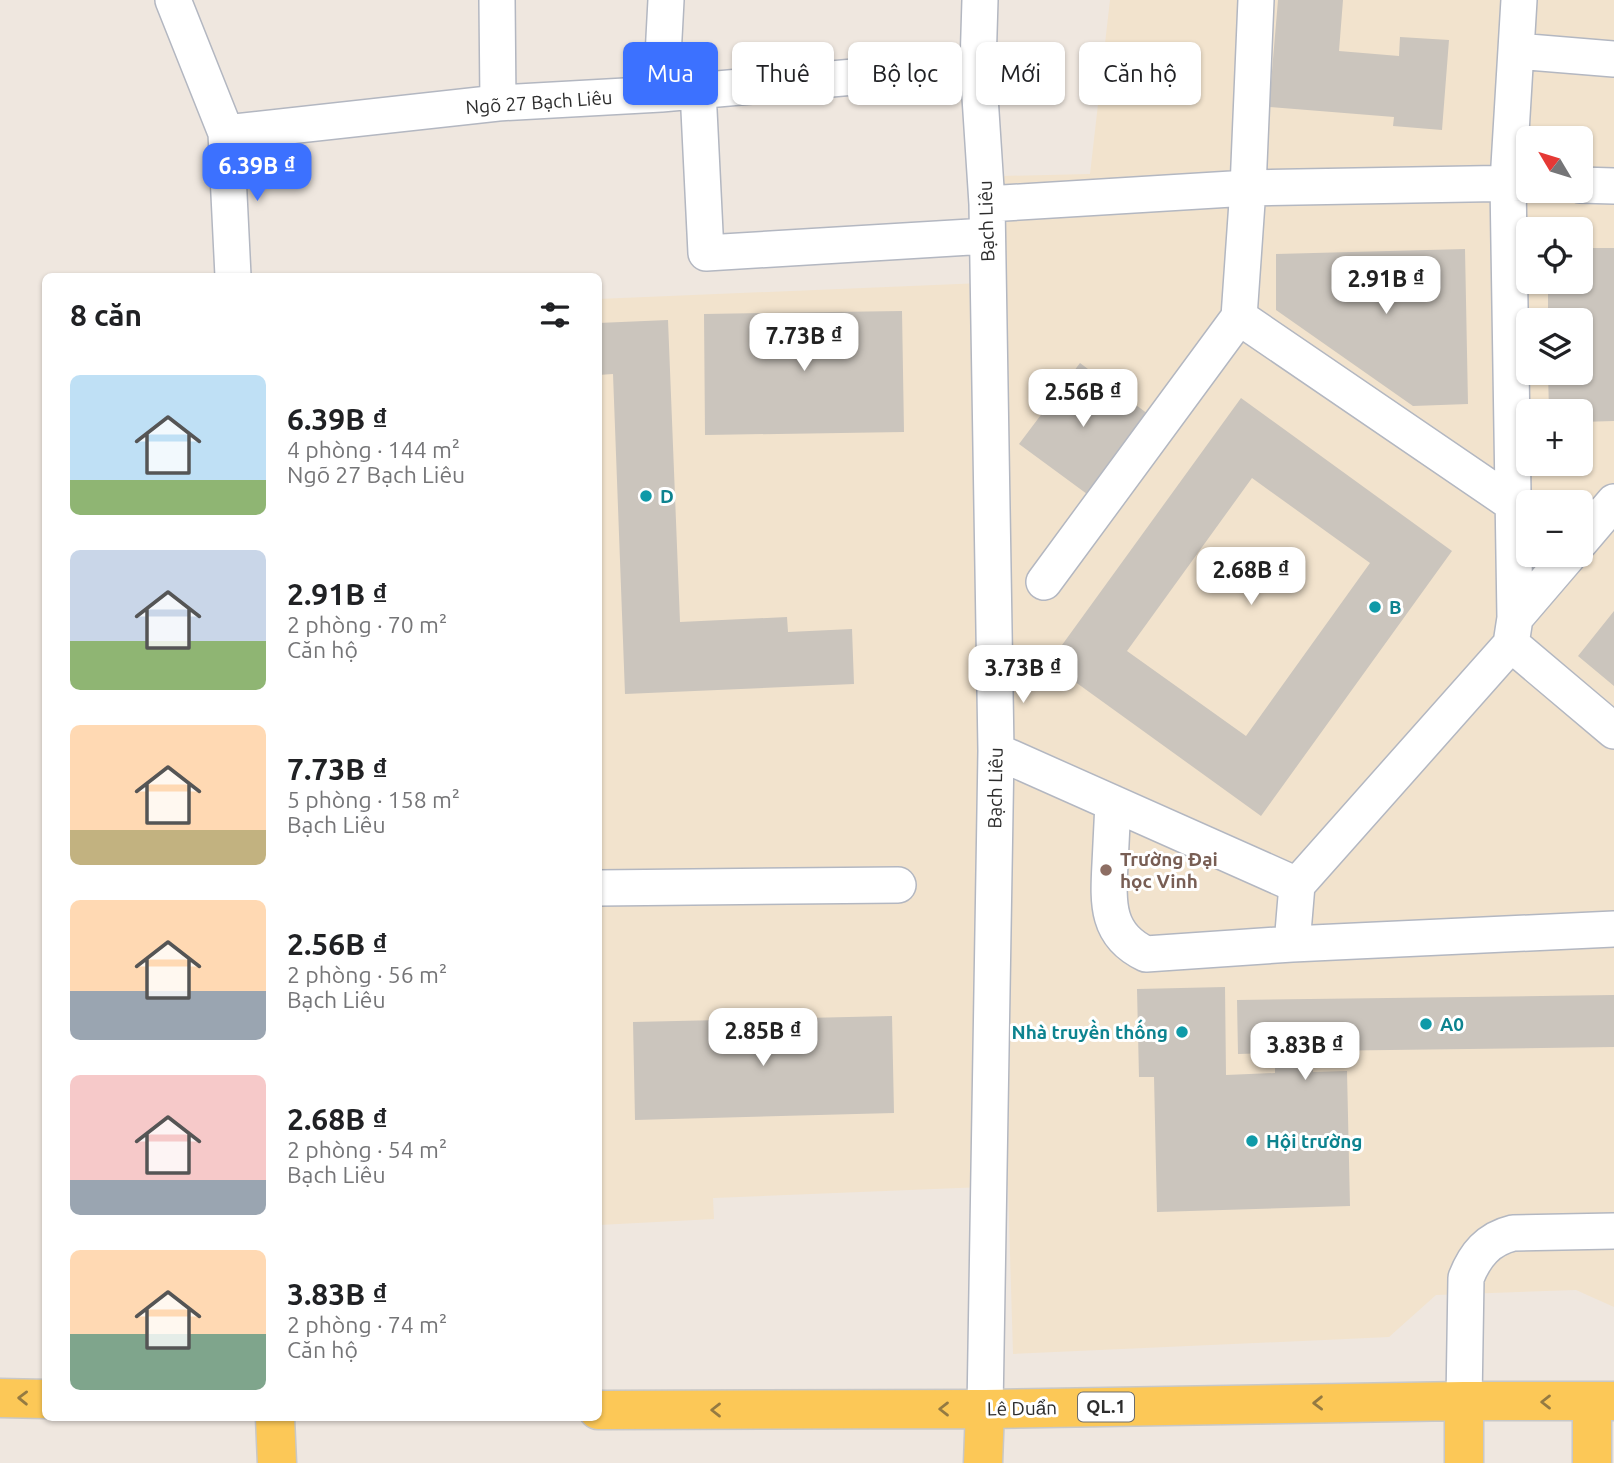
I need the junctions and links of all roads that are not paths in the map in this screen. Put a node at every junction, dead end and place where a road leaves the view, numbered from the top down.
1 (173, 0) edge
2 (497, 0) edge
3 (666, 0) edge
4 (1256, 0) edge
5 (1519, 0) edge
6 (974, 5) edge
7 (664, 42) edge
8 (976, 42) edge
9 (1516, 51) junction
10 (1614, 59) edge
11 (976, 66) edge
12 (718, 88) edge
13 (623, 96) edge
14 (498, 103) junction
15 (699, 105) edge
16 (980, 105) edge
17 (1517, 126) edge
18 (226, 133) junction
19 (1516, 182) edge
20 (1593, 185) edge
21 (1614, 186) edge
22 (1248, 188) junction
23 (1518, 203) edge
24 (987, 220) junction
25 (233, 273) edge
26 (1239, 317) junction
27 (1614, 502) edge
28 (1513, 504) junction
29 (1593, 527) edge
30 (1560, 567) edge
31 (1044, 583) dead end
32 (1513, 631) junction
33 (1614, 731) edge
34 (996, 751) junction
35 (1113, 803) junction
36 (898, 885) dead end
37 (1297, 885) junction
38 (602, 888) edge
39 (1614, 929) edge
40 (1292, 944) junction
41 (1614, 1231) edge
42 (0, 1398) edge
43 (42, 1399) edge
44 (1464, 1401) junction
45 (1603, 1401) edge
46 (985, 1409) junction
47 (602, 1410) edge
48 (275, 1421) edge
49 (277, 1463) edge
50 (983, 1463) edge
51 (1464, 1463) edge
52 (1592, 1463) edge

1 - 18 street
2 - 14 street
3 - 7 street
4 - 22 street
5 - 9 street
6 - 8 street, Bạch Liêu
9 - 10 street
9 - 17 street
11 - 12 street, Ngõ 27 Bạch Liêu
13 - 14 street, Ngõ 27 Bạch Liêu
14 - 18 street, Ngõ 27 Bạch Liêu
15 - 24 street
16 - 24 street, Bạch Liêu
18 - 25 street
19 - 22 street
20 - 21 street
22 - 24 street
22 - 26 street
23 - 28 street
24 - 34 street, Bạch Liêu
26 - 28 street
26 - 31 street
27 - 29 street
28 - 32 street
30 - 32 street
32 - 33 street
32 - 37 street
34 - 35 street
34 - 46 street, Bạch Liêu
35 - 37 street
35 - 40 street
36 - 38 street
37 - 40 street
39 - 40 street
41 - 44 street
43 -> 42 main road
45 -> 44 main road, Lê Duẩn / QL.1
44 -> 46 main road, Lê Duẩn / QL.1
44 - 51 main road
45 - 52 main road
46 -> 47 main road, Lê Duẩn / QL.1
46 - 50 main road
48 - 49 main road

